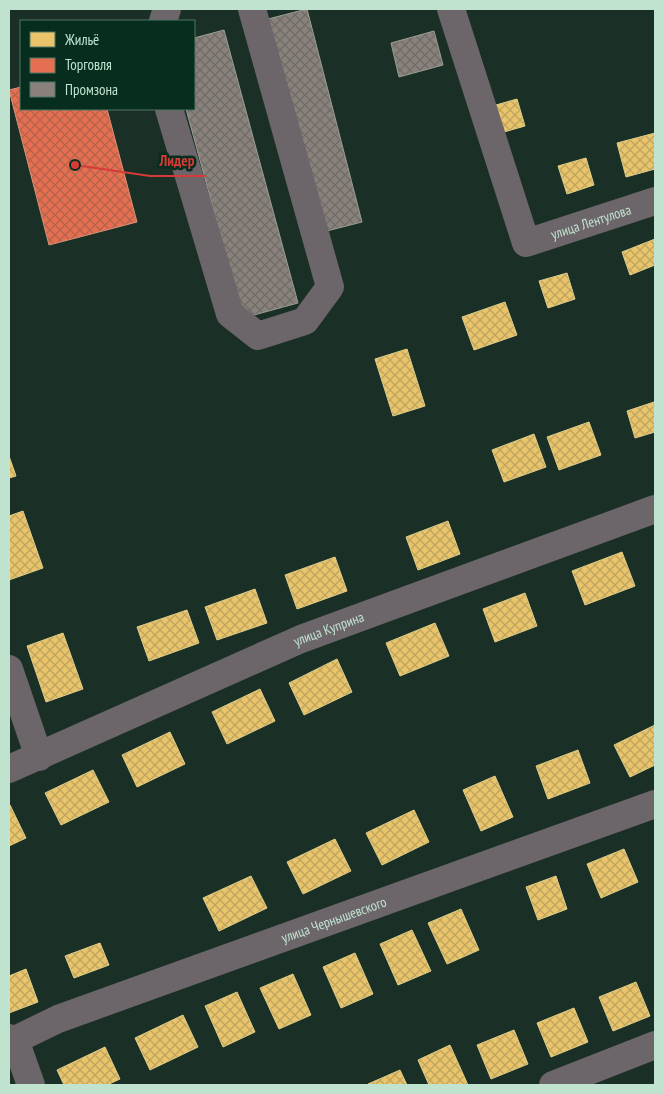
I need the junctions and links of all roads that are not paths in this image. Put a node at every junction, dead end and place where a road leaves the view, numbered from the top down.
1 (252, 9) edge
2 (451, 9) edge
3 (169, 110) edge
4 (655, 201) edge
5 (655, 509) edge
6 (9, 669) edge
7 (39, 757) junction
8 (9, 769) edge
9 (655, 804) edge
10 (12, 1039) edge
11 (655, 1045) edge
12 (32, 1085) edge
13 (553, 1085) edge

1 - 3 street
2 - 4 street, улица Лентулова
5 - 7 street, улица Куприна
6 - 7 street
7 - 8 street, улица Куприна
9 - 10 street, улица Чернышевского
10 - 12 street
11 - 13 street

